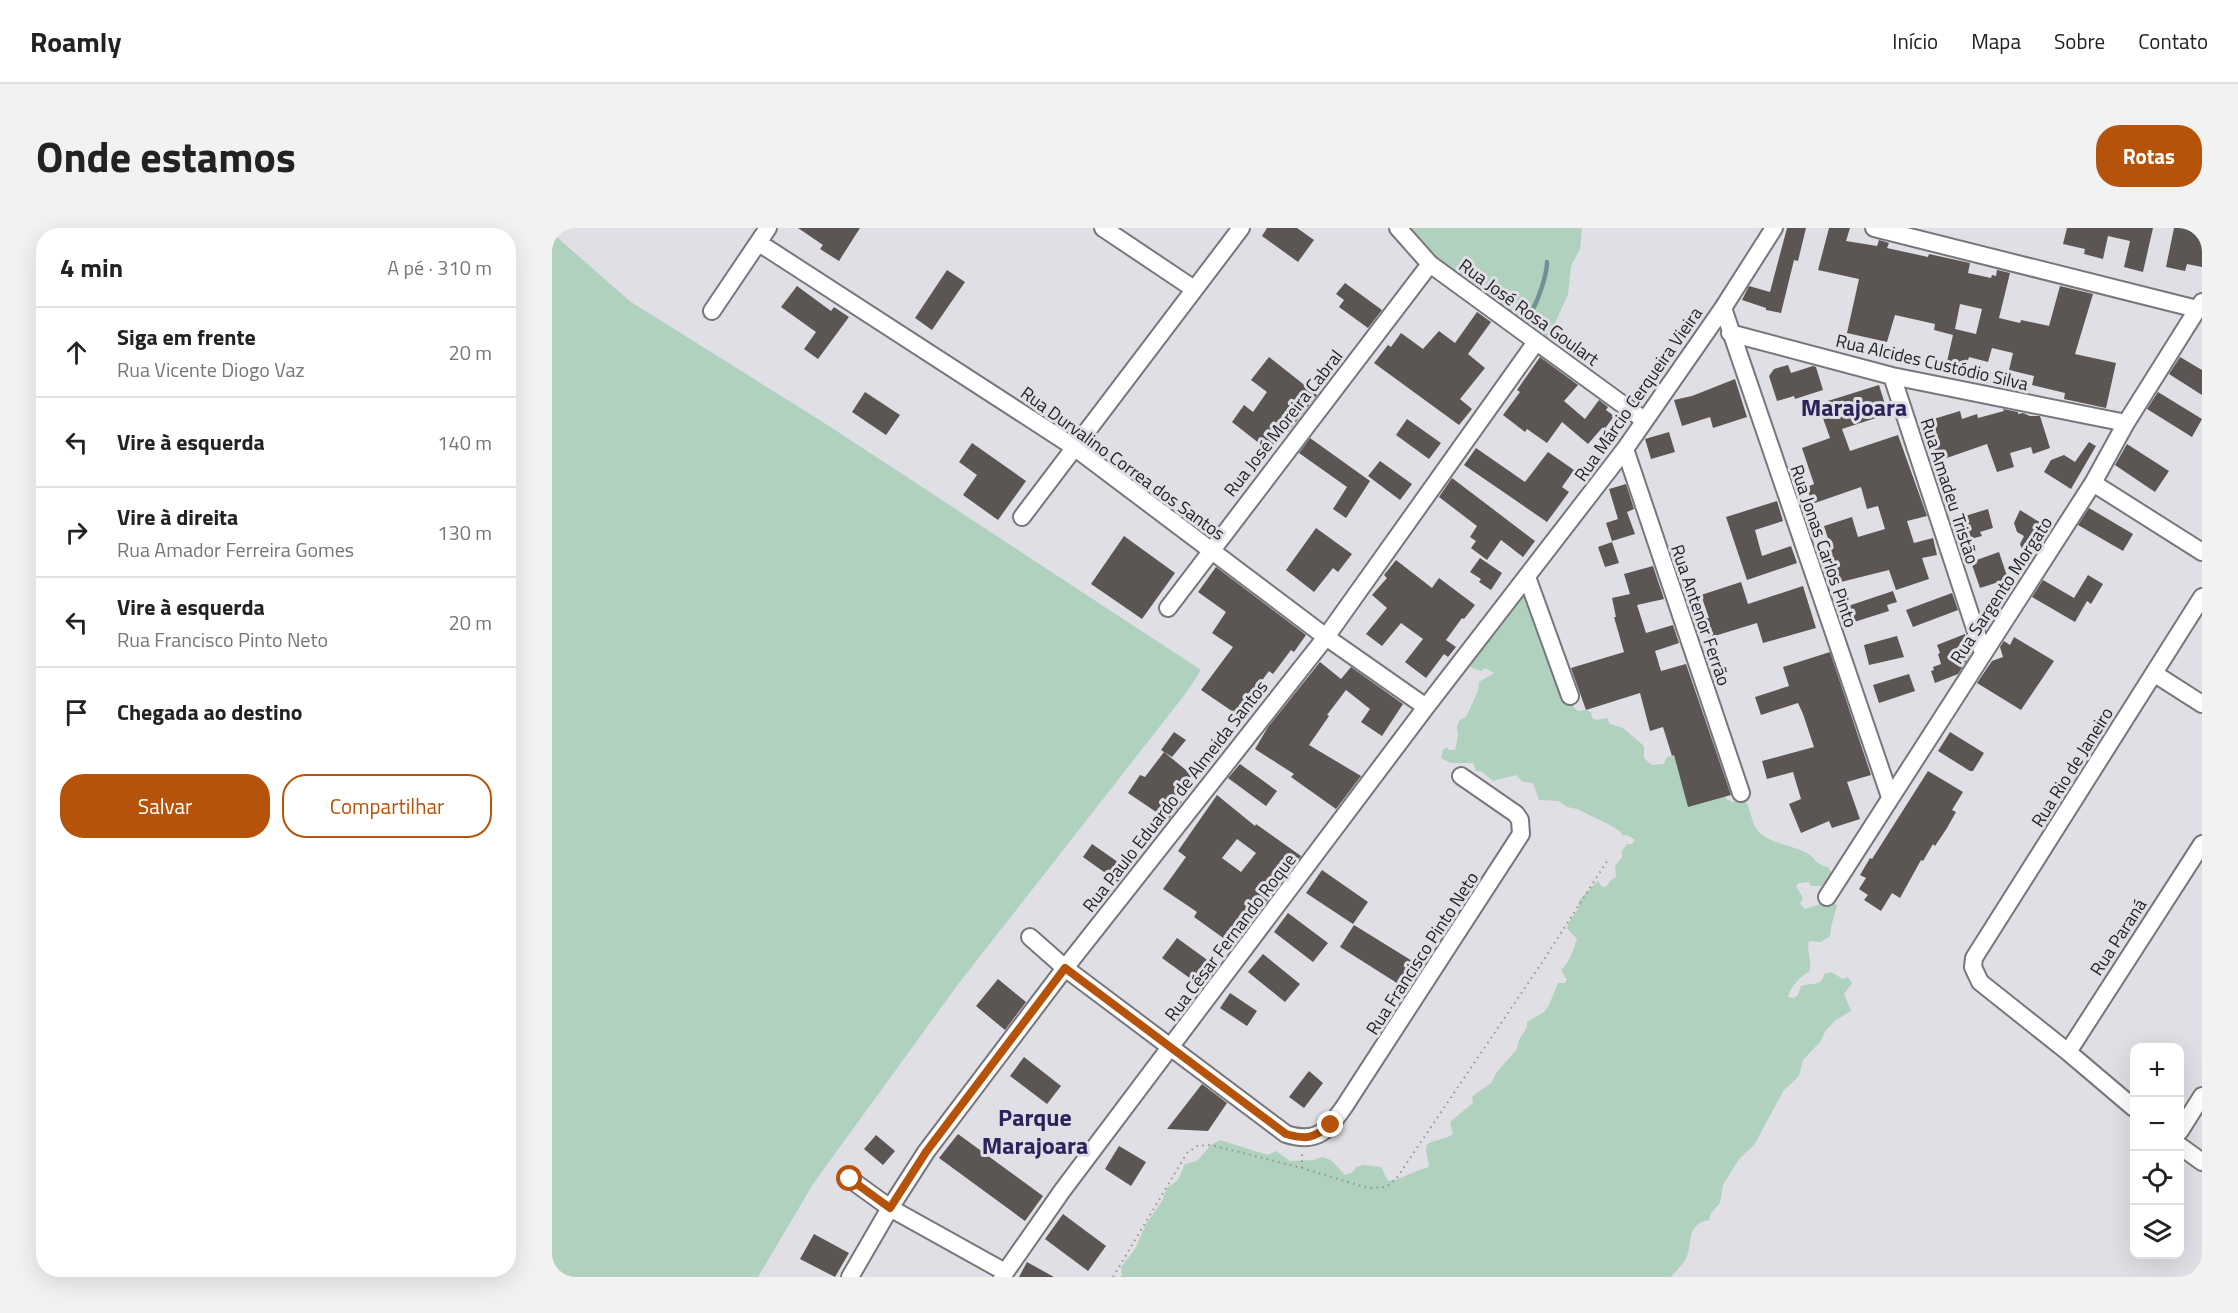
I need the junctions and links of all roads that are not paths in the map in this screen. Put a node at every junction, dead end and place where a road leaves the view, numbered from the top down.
1 (768, 228) edge
2 (1103, 228) edge
3 (1241, 228) edge
4 (1398, 228) edge
5 (1774, 228) edge
6 (1874, 228) edge
7 (759, 243) junction
8 (1430, 264) junction
9 (1194, 289) junction
10 (2200, 305) edge
11 (1723, 308) junction
12 (712, 311) dead end
13 (1730, 333) junction
14 (1536, 342) junction
15 (1892, 376) junction
16 (1644, 420) junction
17 (2126, 423) junction
18 (1074, 447) junction
19 (1625, 449) junction
20 (2093, 483) junction
21 (1022, 517) dead end
22 (1210, 550) junction
23 (2202, 552) edge
24 (1527, 577) junction
25 (2202, 597) edge
26 (1168, 608) dead end
27 (1326, 636) junction
28 (1983, 653) junction
29 (2155, 674) junction
30 (1570, 696) dead end
31 (2202, 704) edge
32 (1426, 707) junction
33 (1461, 776) dead end
34 (1741, 793) dead end
35 (1890, 797) junction
36 (2202, 844) edge
37 (1827, 897) dead end
38 (1030, 937) dead end
39 (1065, 968) junction
40 (1172, 1047) junction
41 (2067, 1052) junction
42 (2202, 1096) edge
43 (2130, 1105) edge
44 (2184, 1125) edge
45 (2184, 1149) edge
46 (2202, 1162) edge
47 (850, 1179) dead end
48 (890, 1208) junction
49 (1004, 1274) edge
50 (850, 1277) edge

1 - 7 street
2 - 9 street
3 - 9 street
4 - 8 street, Rua José Rosa Goulart
5 - 11 street, Rua Márcio Cerqueira Vieira
6 - 10 street
7 - 12 street
7 - 18 street, Rua Durvalino Correa dos Santos
8 - 14 street, Rua José Rosa Goulart
8 - 22 street, Rua José Moreira Cabral
9 - 18 street
10 - 17 street, Rua Sargento Morgato
11 - 13 street, Rua Jonas Carlos Pinto
11 - 16 street, Rua Márcio Cerqueira Vieira
13 - 15 street, Rua Alcides Custódio Silva
13 - 35 street, Rua Jonas Carlos Pinto
14 - 16 street, Rua José Rosa Goulart
14 - 27 street, Rua Paulo Eduardo de Almeida Santos
15 - 17 street, Rua Alcides Custódio Silva
15 - 28 street, Rua Amadeu Tristão
16 - 19 street, Rua Márcio Cerqueira Vieira
17 - 20 street, Rua Sargento Morgato
18 - 21 street
18 - 22 street, Rua Durvalino Correa dos Santos
19 - 24 street, Rua Márcio Cerqueira Vieira
19 - 34 street, Rua Antenor Ferrão
20 - 23 street
20 - 28 street, Rua Sargento Morgato
22 - 26 street, Rua José Moreira Cabral
22 - 27 street, Rua Durvalino Correa dos Santos
24 - 30 street
24 - 32 street, Rua Márcio Cerqueira Vieira
25 - 29 street, Rua Rio de Janeiro
27 - 32 street, Rua Durvalino Correa dos Santos
27 - 39 street, Rua Paulo Eduardo de Almeida Santos
28 - 35 street, Rua Sargento Morgato
29 - 31 street
29 - 41 street, Rua Rio de Janeiro
32 - 40 street, Rua César Fernando Roque
33 - 40 street, Rua Francisco Pinto Neto
35 - 37 street, Rua Sargento Morgato
36 - 41 street, Rua Paraná
38 - 39 street
39 - 40 street
39 - 48 street, Rua Paulo Eduardo de Almeida Santos
40 - 49 street, Rua César Fernando Roque
41 - 43 street
42 - 44 street
45 - 46 street
47 - 48 street
48 - 49 street
48 - 50 street, Rua Paulo Eduardo de Almeida Santos

